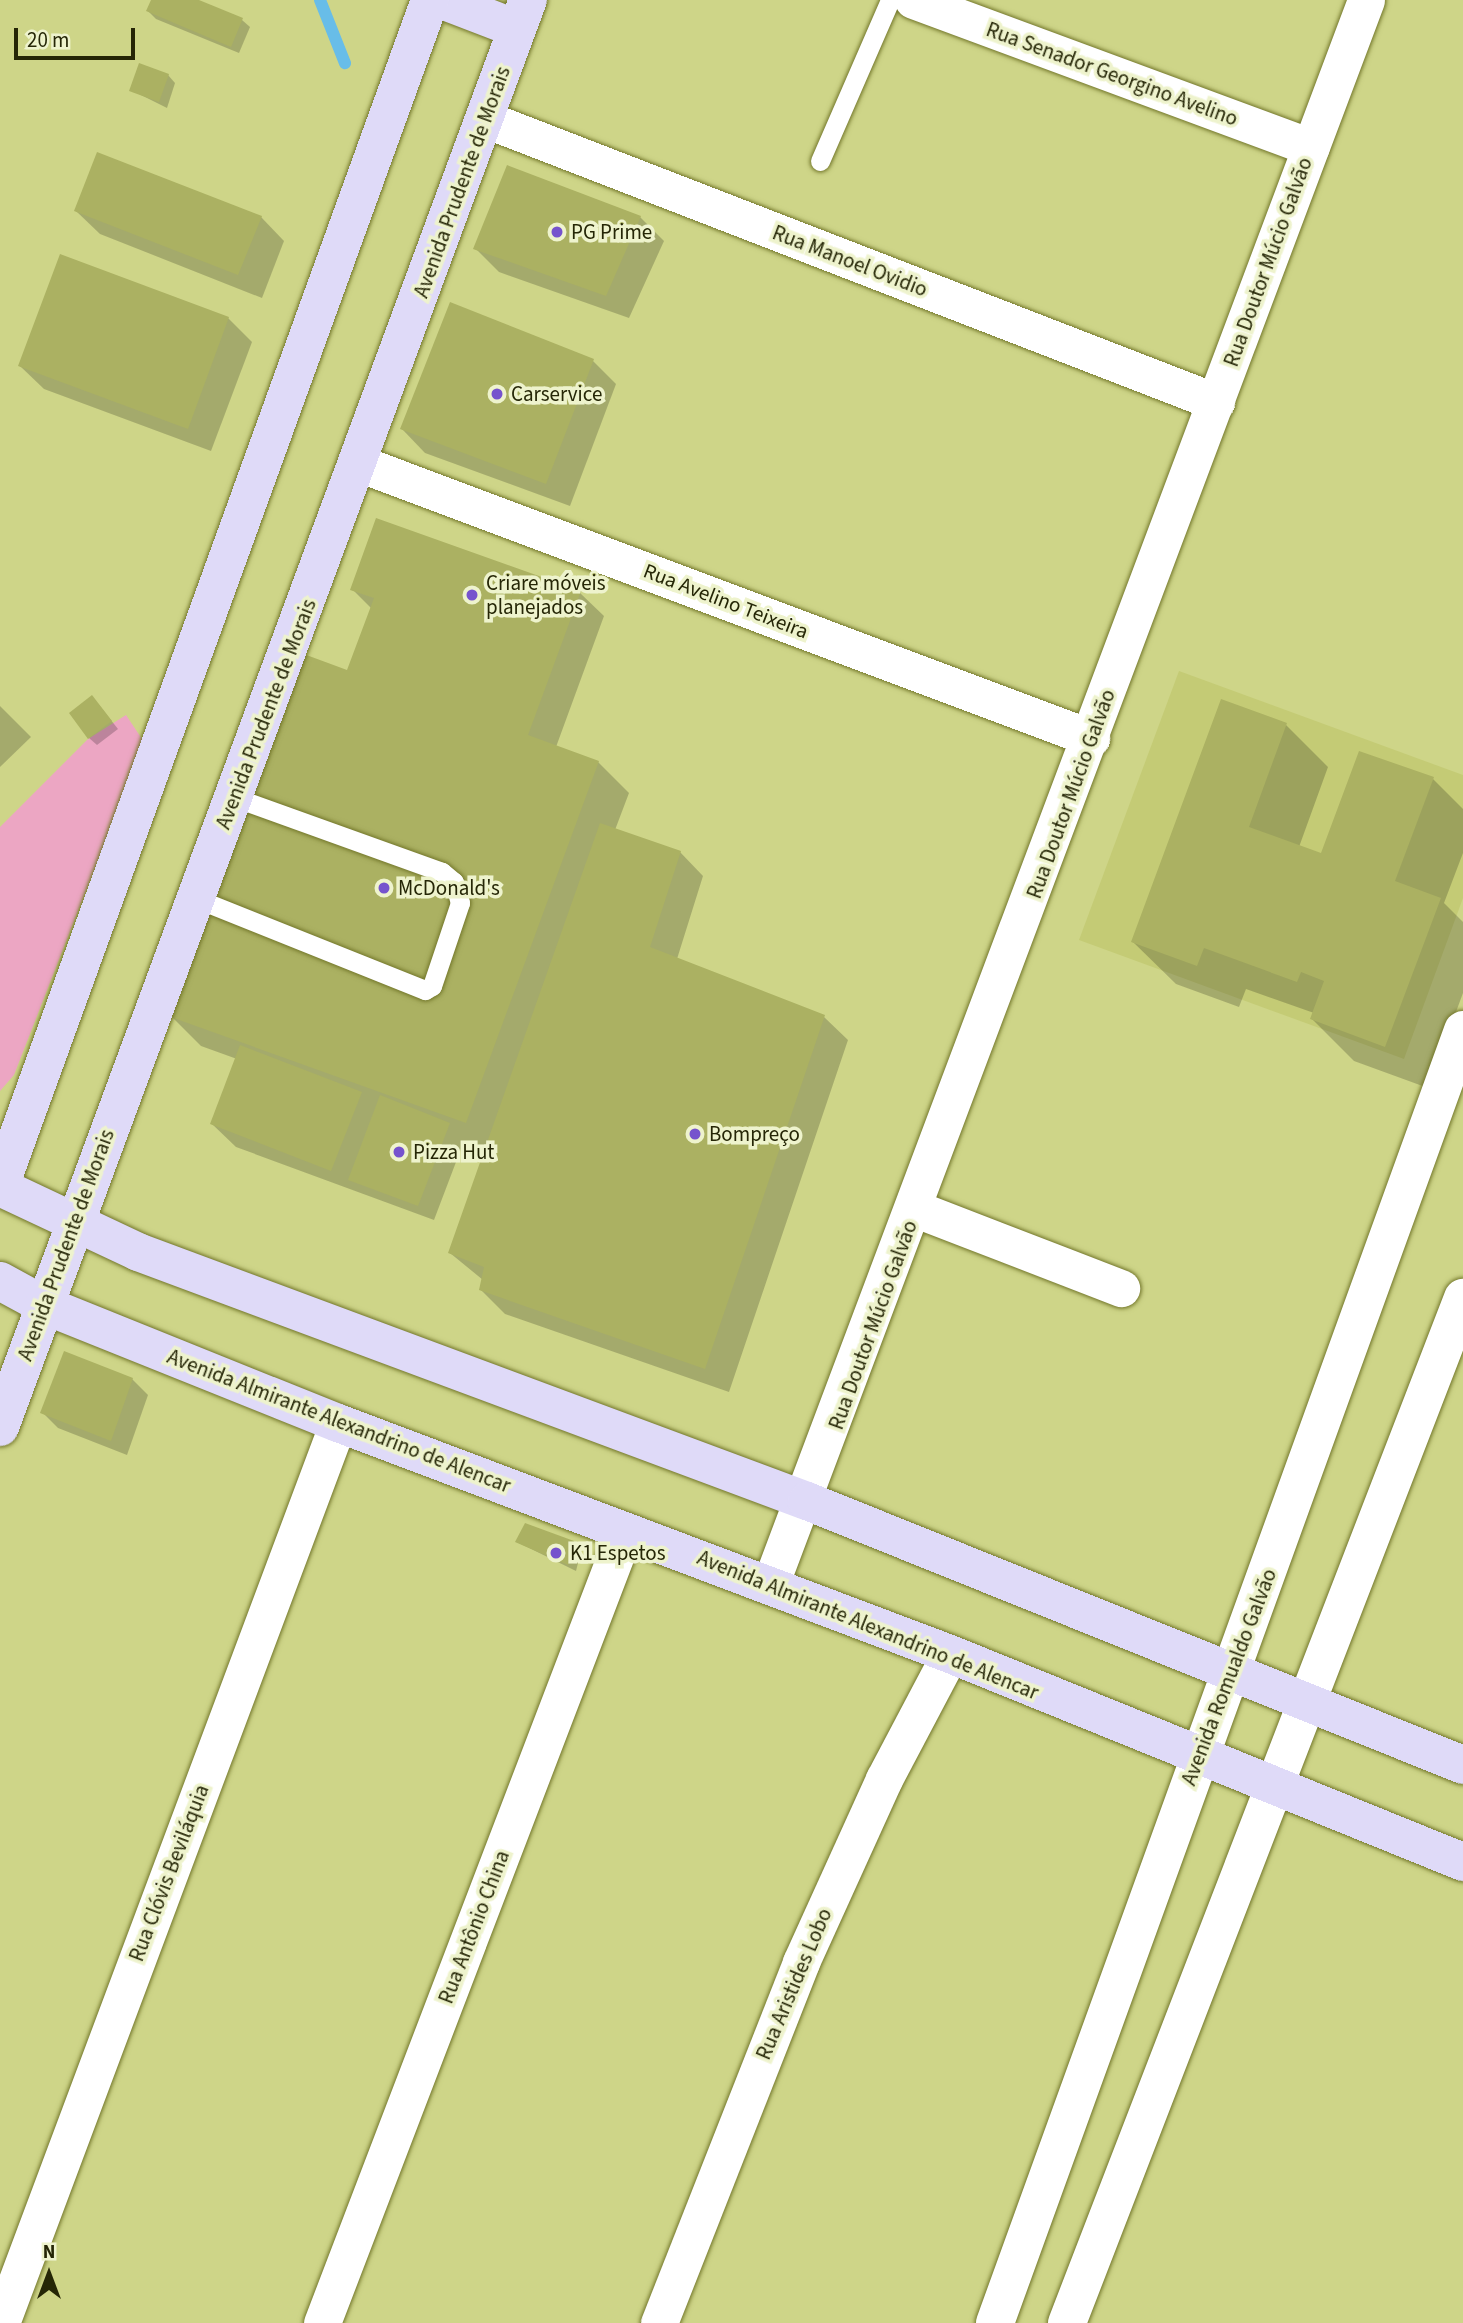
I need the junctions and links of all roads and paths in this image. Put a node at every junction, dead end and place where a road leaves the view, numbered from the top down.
1 (430, 0) edge
2 (442, 0) edge
3 (890, 0) edge
4 (913, 0) edge
5 (1366, 0) edge
6 (968, 10) edge
7 (522, 15) edge
8 (485, 119) junction
9 (1311, 147) junction
10 (820, 161) dead end
11 (1216, 402) junction
12 (361, 464) junction
13 (1091, 738) junction
14 (236, 798) junction
15 (195, 898) junction
16 (1463, 1030) edge
17 (0, 1186) edge
18 (916, 1209) junction
19 (75, 1223) junction
20 (0, 1280) edge
21 (1121, 1288) dead end
22 (1463, 1298) edge
23 (44, 1305) junction
24 (338, 1423) junction
25 (0, 1427) edge
26 (807, 1501) junction
27 (625, 1531) junction
28 (770, 1585) junction
29 (950, 1654) junction
30 (1231, 1673) junction
31 (1303, 1700) junction
32 (1198, 1759) junction
33 (1463, 1765) edge
34 (1270, 1786) junction
35 (1463, 1862) edge
36 (1, 2323) edge
37 (322, 2323) edge
38 (659, 2323) edge
39 (995, 2323) edge
40 (1067, 2323) edge

1 - 17 main road
2 - 7 main road
3 - 10 lane
4 - 6 street, Rua Senador Georgino Avelino
5 - 9 street, Rua Doutor Múcio Galvão
6 - 9 street, Rua Senador Georgino Avelino
7 - 8 main road, Avenida Prudente de Morais
8 - 11 street, Rua Manoel Ovidio
8 - 12 main road, Avenida Prudente de Morais
9 - 11 street, Rua Doutor Múcio Galvão
11 - 13 street, Rua Doutor Múcio Galvão
12 - 13 street, Rua Avelino Teixeira
12 - 14 main road, Avenida Prudente de Morais
13 - 18 street, Rua Doutor Múcio Galvão
14 - 15 main road, Avenida Prudente de Morais
14 - 15 lane
15 - 19 main road, Avenida Prudente de Morais
16 - 30 main road, Avenida Romualdo Galvão
17 - 19 main road
18 - 21 street
18 - 26 street, Rua Doutor Múcio Galvão
19 - 23 main road, Avenida Prudente de Morais
19 - 26 main road
20 - 23 main road, Avenida Almirante Alexandrino de Alencar
22 - 31 main road
23 - 24 main road, Avenida Almirante Alexandrino de Alencar
23 - 25 main road, Avenida Prudente de Morais
24 - 27 main road, Avenida Almirante Alexandrino de Alencar
24 - 36 street, Rua Clóvis Beviláquia
26 - 28 street, Rua Doutor Múcio Galvão
26 - 30 main road
27 - 28 main road, Avenida Almirante Alexandrino de Alencar
27 - 37 street, Rua Antônio China
28 - 29 main road, Avenida Almirante Alexandrino de Alencar
29 - 32 main road, Avenida Almirante Alexandrino de Alencar
29 - 38 street, Rua Aristides Lobo
30 - 31 main road
30 - 32 main road, Avenida Romualdo Galvão
31 - 33 main road
31 - 34 main road
32 - 34 main road, Avenida Almirante Alexandrino de Alencar
32 - 39 main road, Avenida Romualdo Galvão
34 - 35 main road, Avenida Almirante Alexandrino de Alencar
34 - 40 main road

